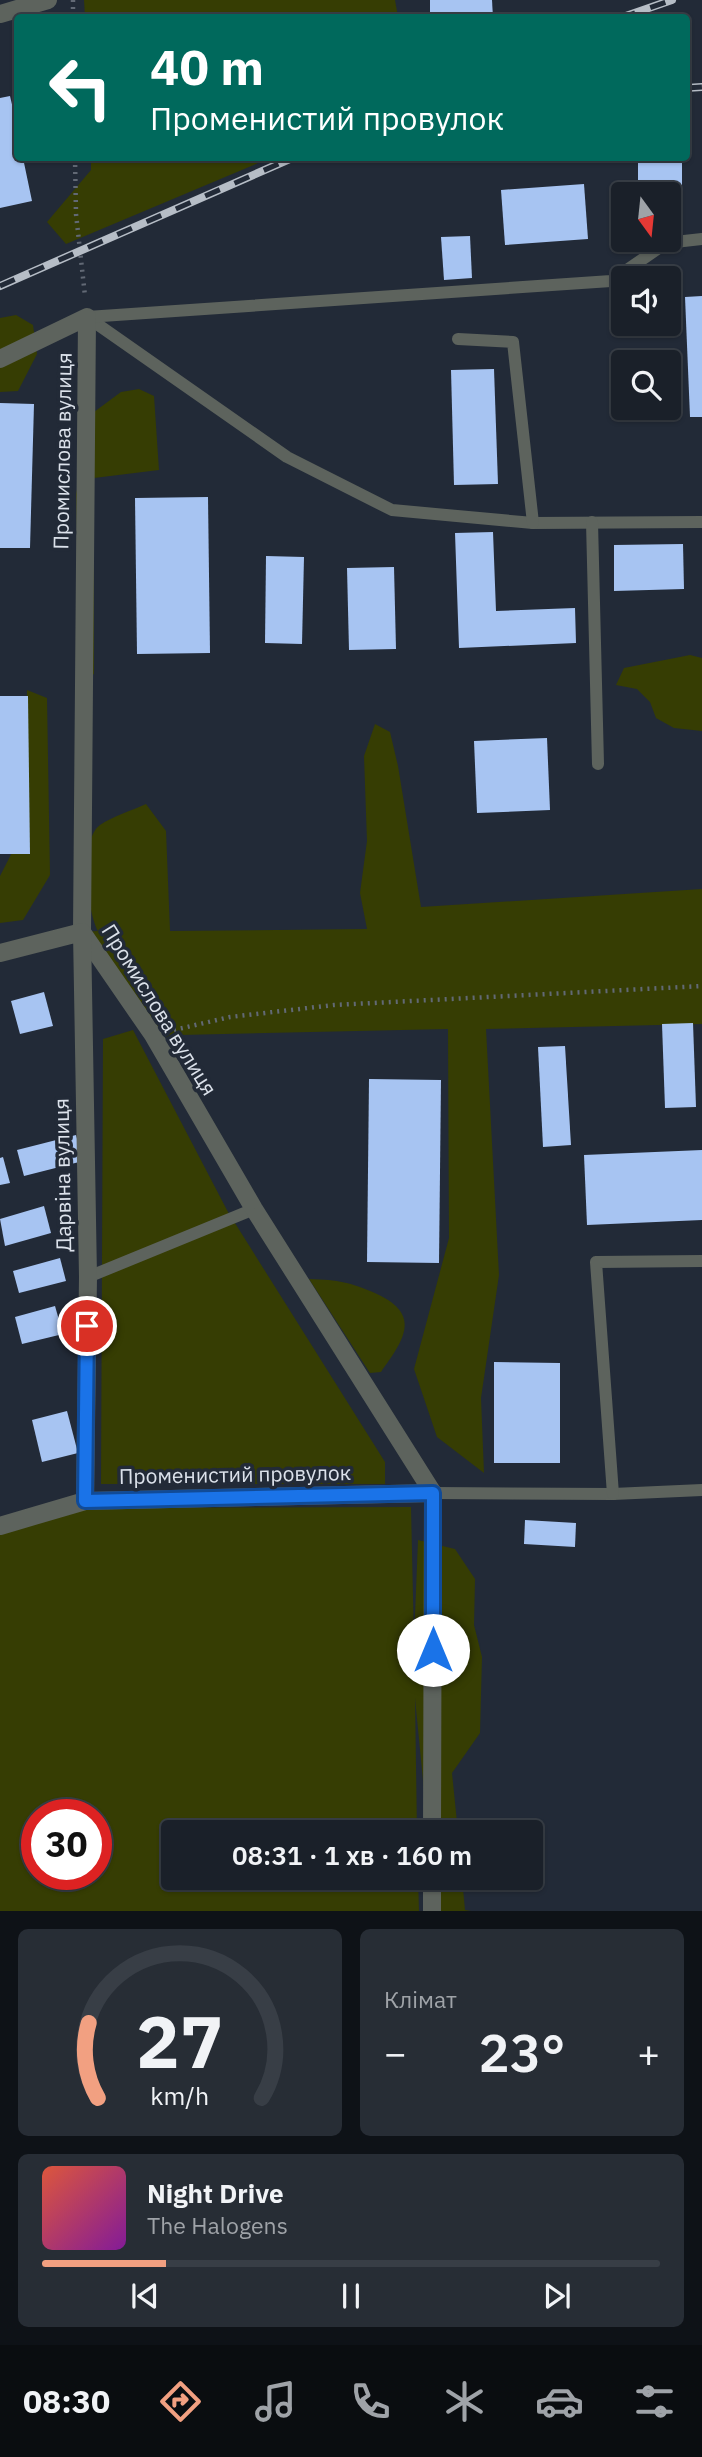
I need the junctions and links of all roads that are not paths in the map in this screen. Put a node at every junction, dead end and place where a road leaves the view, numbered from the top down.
1 (48, 0) edge
2 (0, 14) edge
3 (702, 239) edge
4 (87, 317) junction
5 (458, 339) dead end
6 (0, 359) edge
7 (592, 522) junction
8 (702, 522) edge
9 (533, 523) junction
10 (598, 764) dead end
11 (82, 932) junction
12 (0, 953) edge
13 (254, 1209) junction
14 (702, 1261) edge
15 (88, 1277) junction
16 (702, 1490) edge
17 (433, 1493) junction
18 (612, 1494) junction
19 (85, 1501) junction
20 (0, 1526) edge
21 (432, 1820) edge
22 (432, 1890) edge
23 (432, 1911) edge

1 - 2 street
3 - 4 lane
4 - 6 street
4 - 9 lane
4 - 11 street, Промислова вулиця
5 - 9 lane
7 - 8 lane
7 - 9 lane
7 - 10 lane
11 - 12 street
11 - 13 street, Промислова вулиця
11 - 15 street, Дарвіна вулиця
13 - 15 lane
13 - 17 street, Промислова вулиця
14 - 18 lane
15 - 19 street, Дарвіна вулиця
16 - 18 lane
17 - 18 lane
17 - 19 street, Променистий провулок
17 - 21 street
19 - 20 street, Променистий провулок
22 - 23 street

